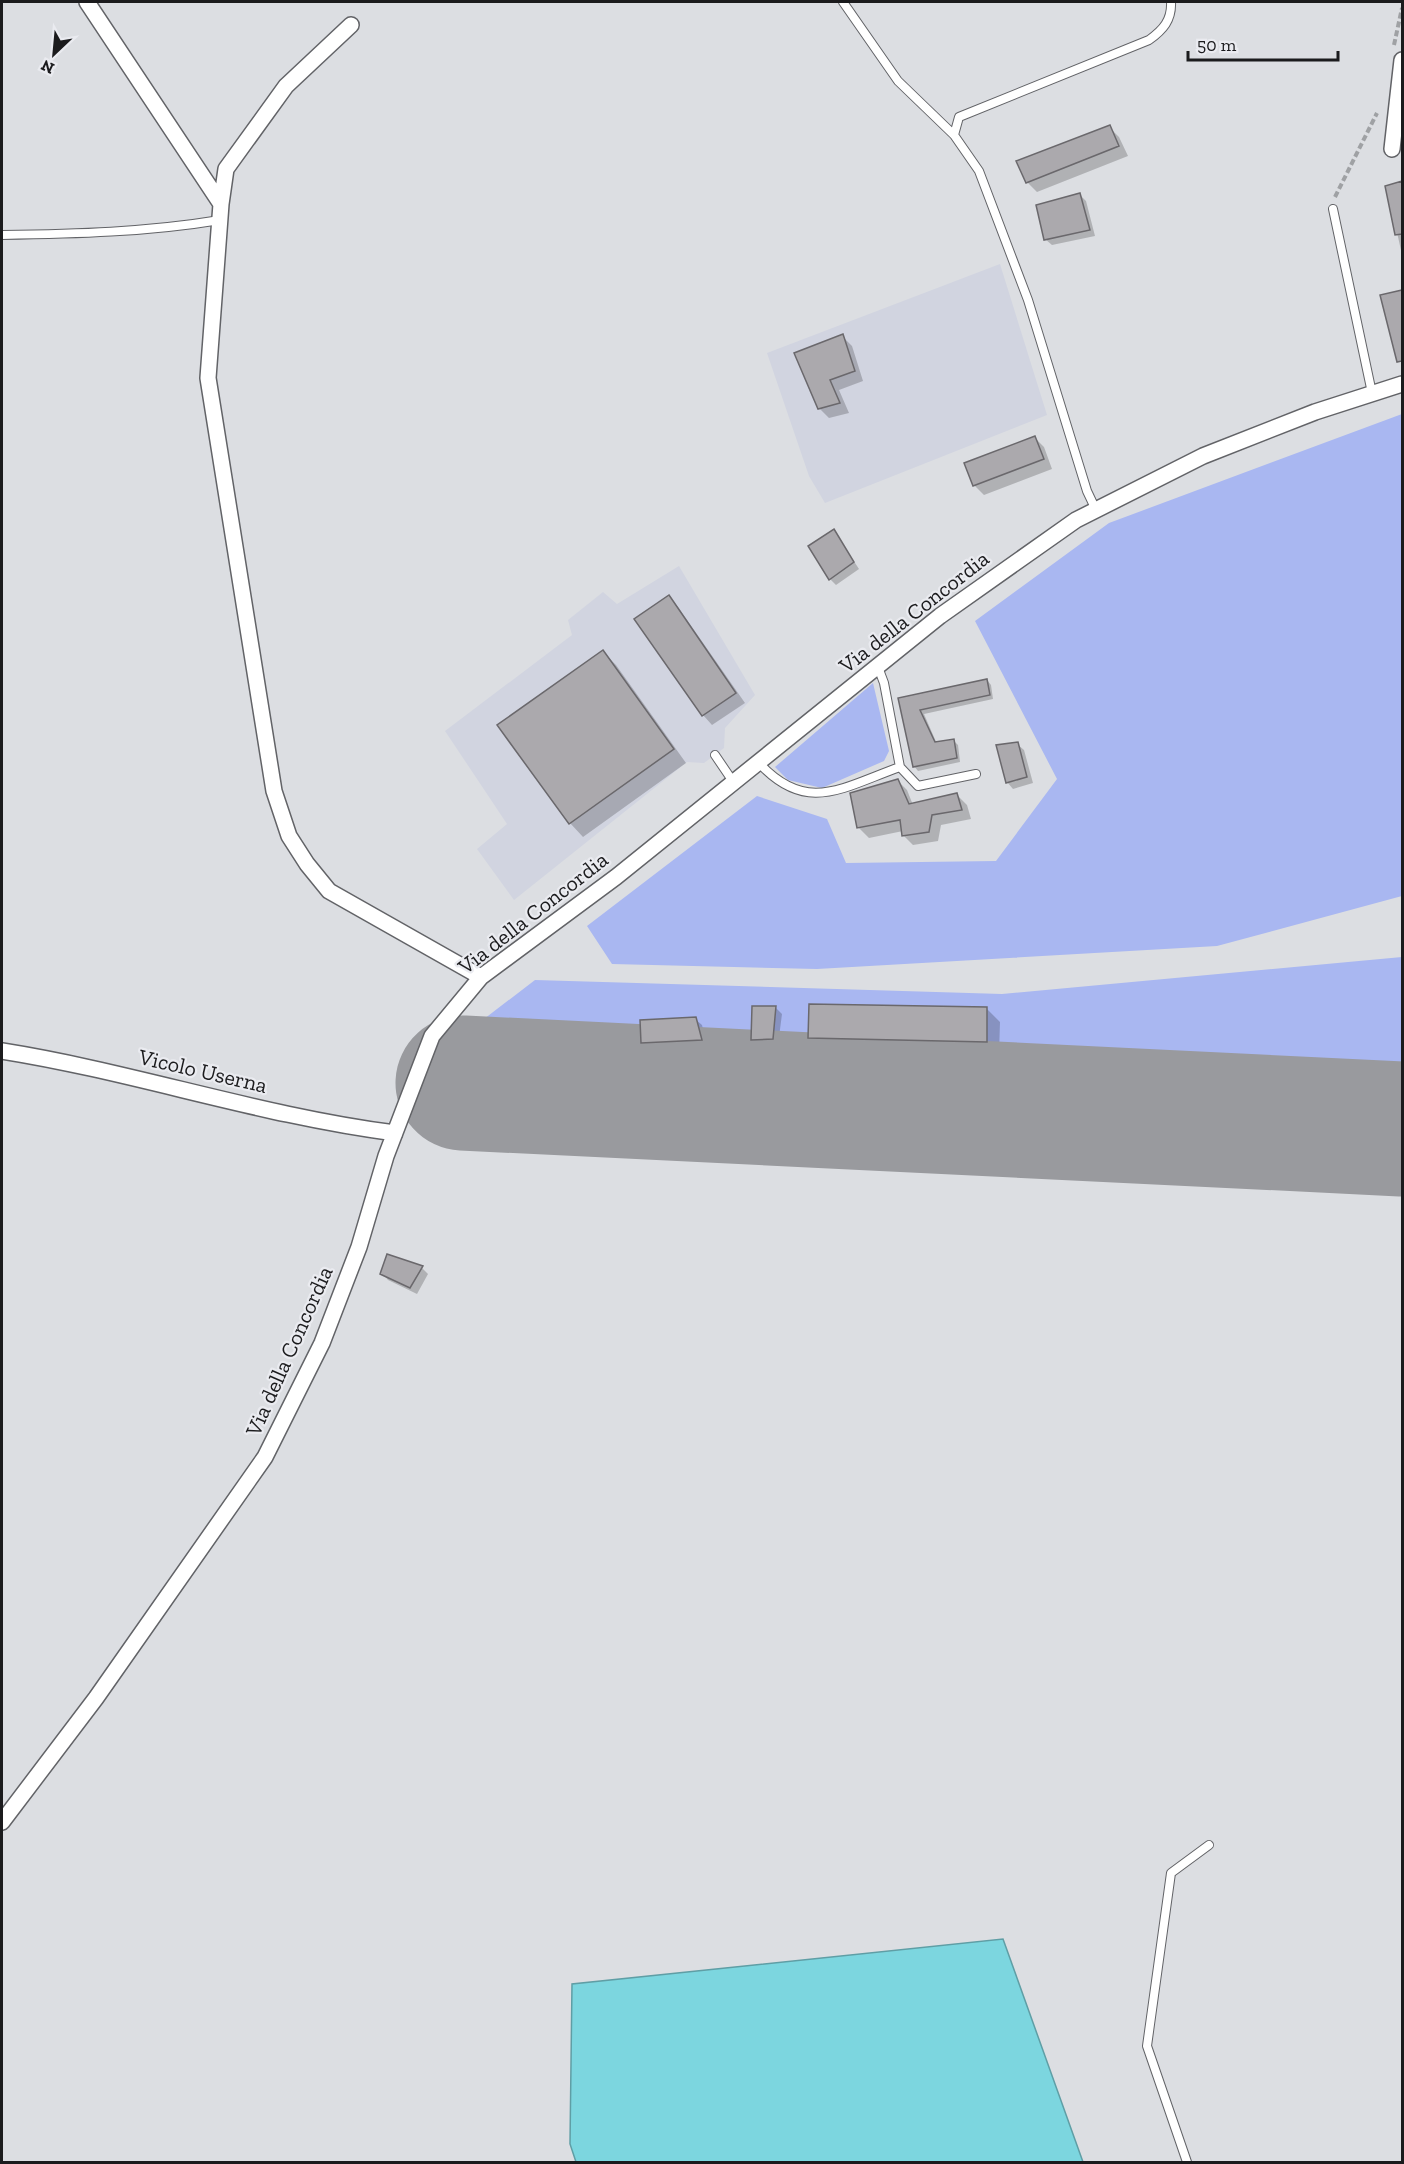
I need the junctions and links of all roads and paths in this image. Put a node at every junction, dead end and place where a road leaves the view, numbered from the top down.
1 (87, 2) edge
2 (843, 2) edge
3 (1171, 2) edge
4 (1402, 8) edge
5 (351, 25) dead end
6 (1398, 57) edge
7 (1379, 108) dead end
8 (954, 135) junction
9 (1392, 149) dead end
10 (1333, 209) joint
11 (221, 212) junction
12 (2, 235) edge
13 (1402, 384) edge
14 (1372, 393) junction
15 (1096, 510) junction
16 (878, 667) junction
17 (715, 755) dead end
18 (759, 763) junction
19 (900, 767) junction
20 (976, 774) dead end
21 (734, 783) junction
22 (481, 977) junction
23 (2, 1051) edge
24 (395, 1133) junction
25 (2, 1822) edge
26 (1209, 1845) dead end
27 (1187, 2163) edge

1 - 11 street
2 - 8 lane
3 - 8 lane
4 - 6 path
5 - 11 street
6 - 9 street
7 - 10 path
8 - 15 lane
10 - 14 lane
11 - 12 lane
11 - 22 street
13 - 14 street, Via della Concordia
14 - 15 street, Via della Concordia
15 - 16 street, Via della Concordia
16 - 18 street, Via della Concordia
16 - 19 lane
17 - 21 lane
18 - 19 lane
18 - 21 street, Via della Concordia
19 - 20 lane
21 - 22 street, Via della Concordia
22 - 24 street, Via della Concordia
23 - 24 street, Vicolo Userna
24 - 25 street, Via della Concordia
26 - 27 lane

